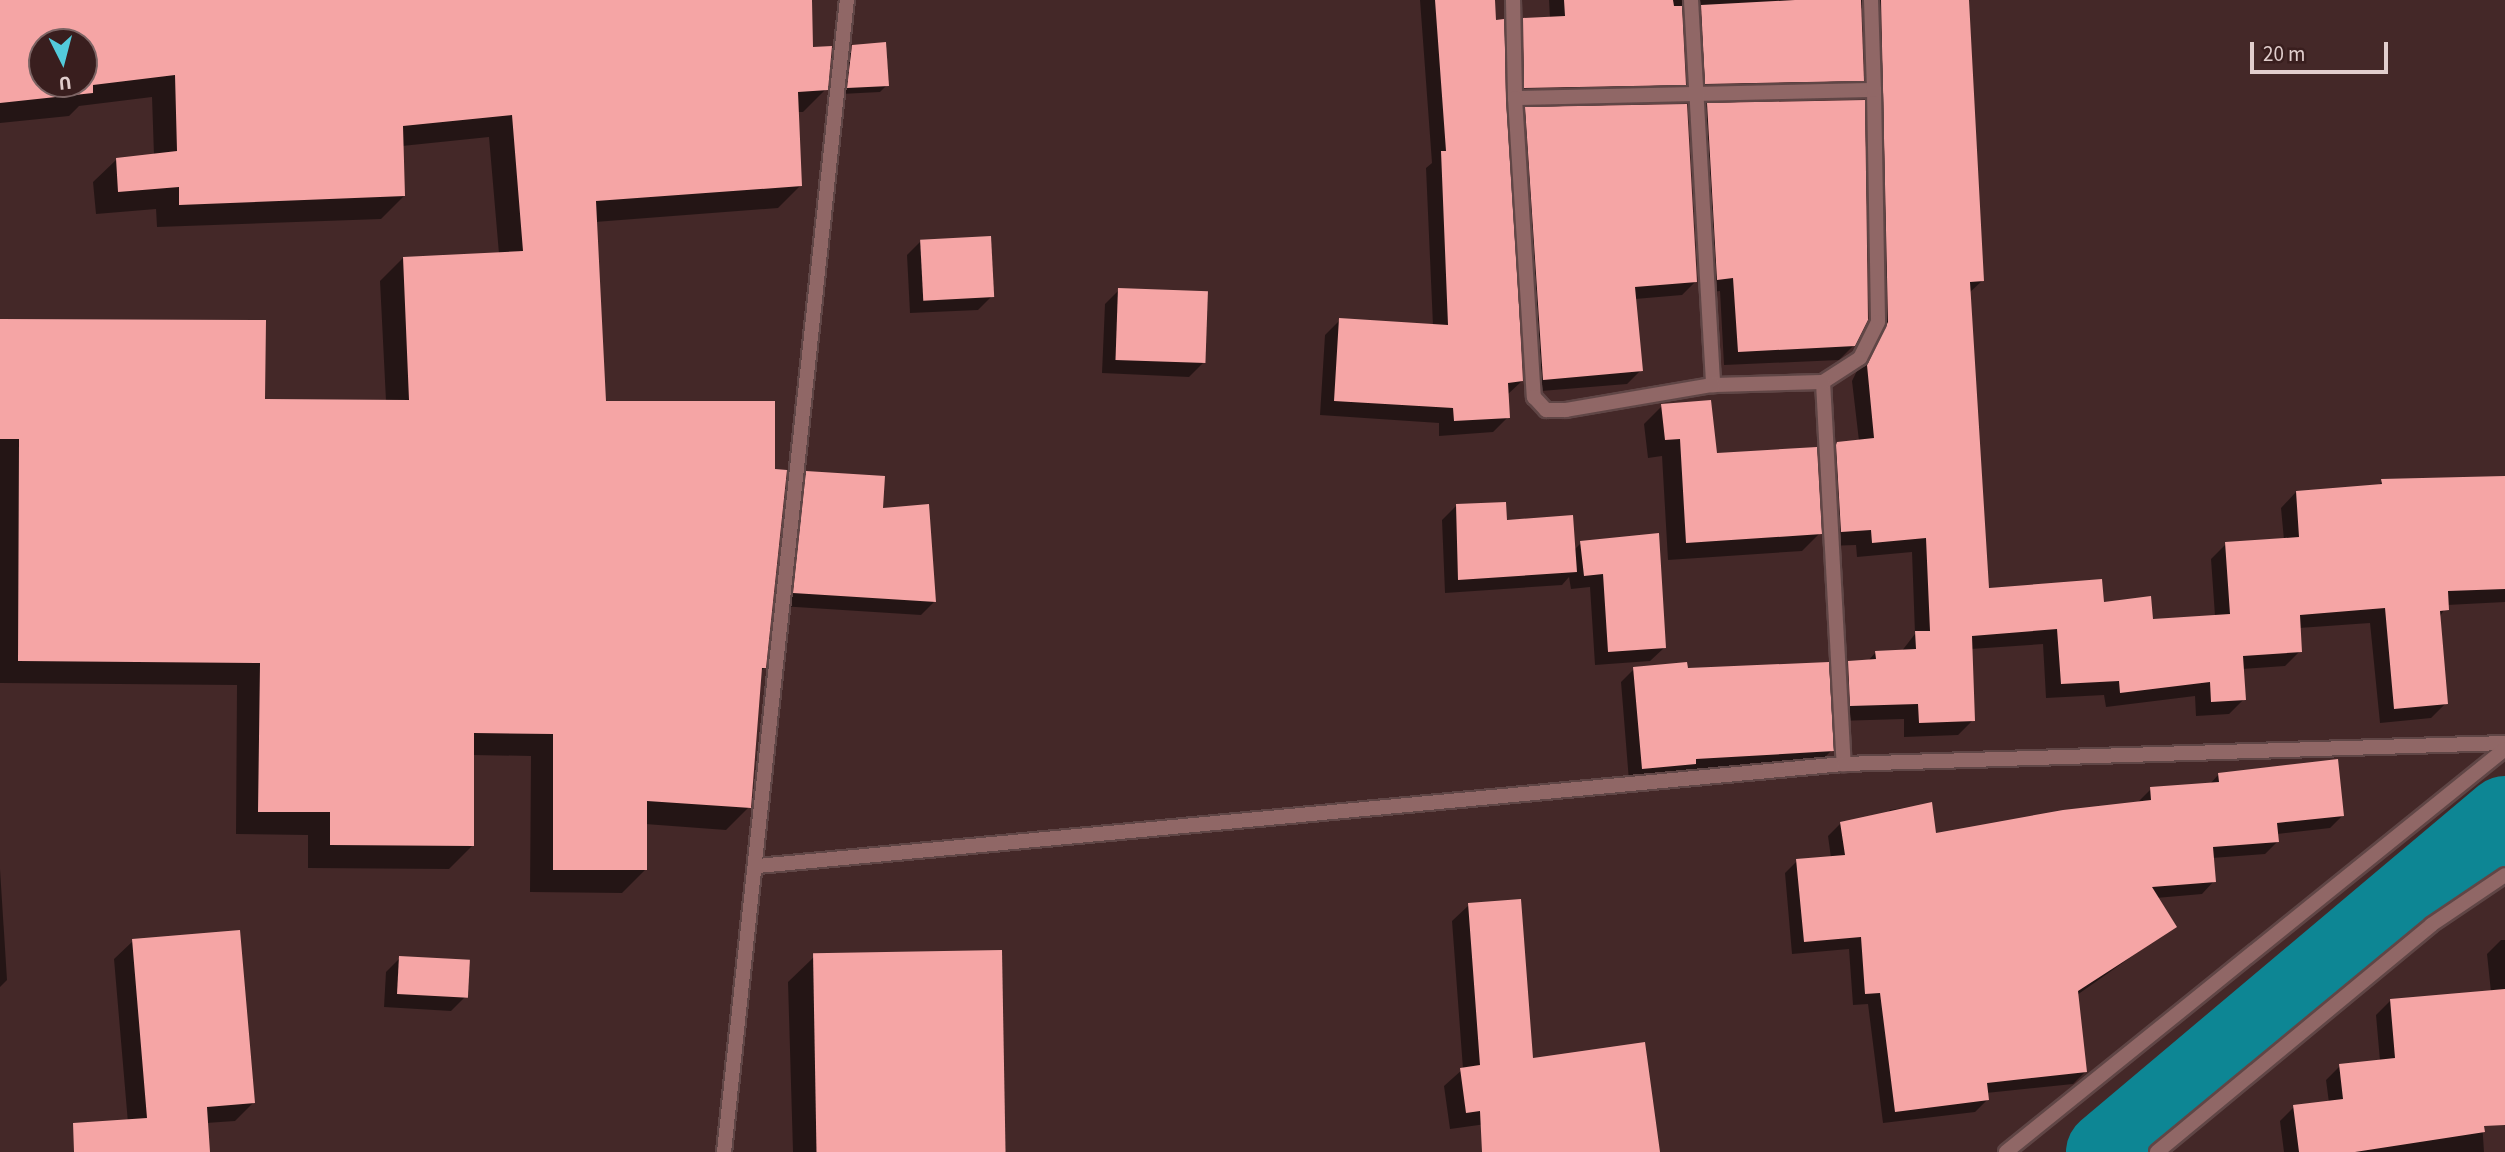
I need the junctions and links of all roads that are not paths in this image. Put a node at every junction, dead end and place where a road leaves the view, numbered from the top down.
1 (847, 0) edge
2 (1513, 0) edge
3 (1691, 0) edge
4 (1871, 0) edge
5 (1874, 90) junction
6 (1695, 94) junction
7 (1515, 98) junction
8 (1823, 382) junction
9 (1713, 385) junction
10 (2505, 743) edge
11 (2505, 749) edge
12 (1844, 764) junction
13 (758, 866) junction
14 (2505, 875) edge
15 (724, 1152) edge
16 (2006, 1152) edge
17 (2157, 1152) edge

1 - 13 street
2 - 7 street
3 - 6 street
4 - 5 street
5 - 6 street
5 - 8 street
6 - 7 street
6 - 9 street
7 - 9 street
8 - 9 street
8 - 12 street
10 - 12 street
11 - 16 street
12 - 13 street
13 - 15 street
14 - 17 street

